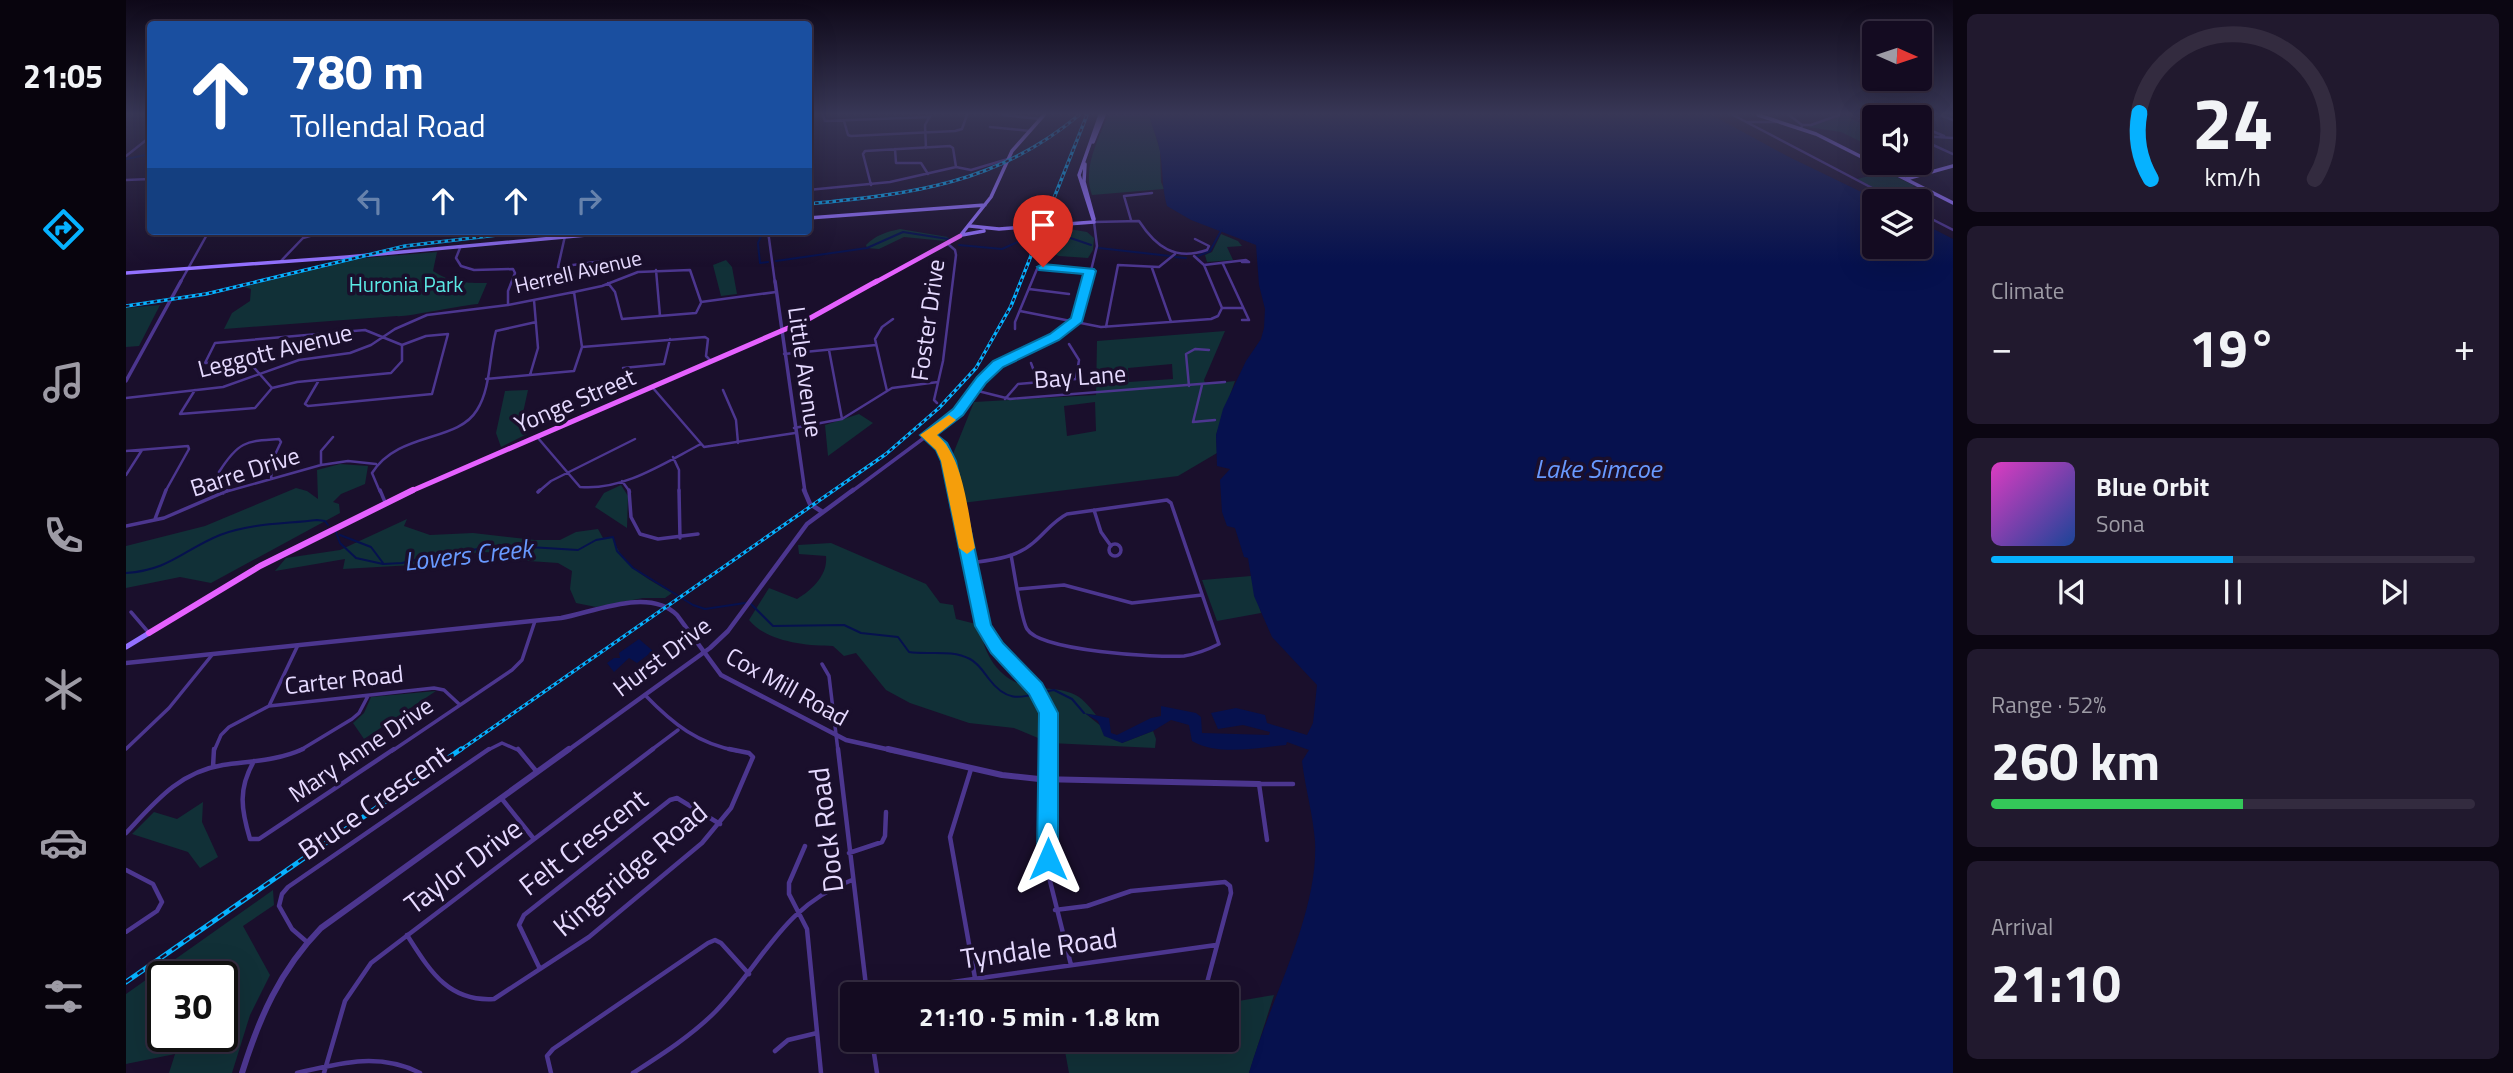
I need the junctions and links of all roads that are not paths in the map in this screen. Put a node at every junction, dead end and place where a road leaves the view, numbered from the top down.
1 (866, 165) edge
2 (922, 165) edge
3 (988, 165) edge
4 (1006, 165) edge
5 (1081, 165) edge
6 (1085, 165) edge
7 (1827, 165) edge
8 (1878, 165) edge
9 (1953, 166) edge
10 (956, 167) joint
11 (928, 174) junction
12 (147, 179) edge
13 (1906, 179) junction
14 (126, 180) edge
15 (871, 185) junction
16 (1920, 187) junction
17 (1873, 189) edge
18 (1913, 189) edge
19 (812, 190) edge
20 (1152, 192) dead end
21 (1953, 203) edge
22 (985, 205) junction
23 (1090, 215) junction
24 (812, 218) edge
25 (1131, 219) junction
26 (1932, 219) edge
27 (1094, 222) junction
28 (1083, 223) junction
29 (970, 226) junction
30 (992, 229) junction
31 (1953, 230) edge
32 (207, 235) edge
33 (313, 235) edge
34 (578, 235) edge
35 (769, 235) edge
36 (565, 236) junction
37 (960, 236) junction
38 (1195, 239) dead end
39 (948, 244) junction
40 (460, 248) junction
41 (1175, 254) junction
42 (1193, 255) junction
43 (610, 260) dead end
44 (281, 262) junction
45 (1242, 262) dead end
46 (1223, 264) junction
47 (1204, 265) junction
48 (1152, 267) junction
49 (187, 269) junction
50 (656, 270) junction
51 (1090, 271) junction
52 (126, 273) edge
53 (608, 283) junction
54 (1029, 289) junction
55 (574, 292) junction
56 (776, 292) junction
57 (1069, 294) dead end
58 (534, 300) junction
59 (701, 302) junction
60 (508, 305) junction
61 (1222, 308) junction
62 (1243, 308) junction
63 (1020, 311) junction
64 (659, 316) junction
65 (893, 319) dead end
66 (1242, 320) dead end
67 (536, 322) junction
68 (1171, 322) junction
69 (1074, 323) junction
70 (1106, 327) junction
71 (1015, 329) dead end
72 (782, 332) junction
73 (385, 336) junction
74 (670, 339) junction
75 (1069, 344) dead end
76 (402, 345) junction
77 (876, 345) junction
78 (582, 347) junction
79 (829, 350) junction
80 (1209, 350) dead end
81 (784, 354) junction
82 (712, 363) junction
83 (1031, 363) dead end
84 (623, 368) dead end
85 (261, 374) junction
86 (530, 376) junction
87 (485, 379) junction
88 (319, 380) junction
89 (126, 381) edge
90 (938, 382) junction
91 (1038, 382) junction
92 (1225, 382) dead end
93 (1202, 385) junction
94 (1189, 386) junction
95 (272, 388) junction
96 (653, 388) junction
97 (195, 389) junction
98 (723, 390) dead end
99 (974, 390) junction
100 (887, 391) junction
101 (126, 398) edge
102 (1005, 399) junction
103 (937, 403) dead end
104 (842, 419) junction
105 (1215, 420) dead end
106 (795, 430) junction
107 (928, 435) junction
108 (334, 437) dead end
109 (538, 438) junction
110 (635, 439) dead end
111 (738, 443) junction
112 (701, 444) junction
113 (142, 450) junction
114 (126, 452) edge
115 (673, 457) junction
116 (376, 464) junction
117 (321, 465) junction
118 (568, 473) junction
119 (126, 475) edge
120 (271, 479) junction
121 (622, 481) junction
122 (538, 492) dead end
123 (223, 493) junction
124 (385, 502) junction
125 (1094, 510) junction
126 (821, 511) junction
127 (155, 519) junction
128 (126, 526) edge
129 (698, 534) dead end
130 (680, 538) junction
131 (1111, 546) dead end
132 (1011, 555) junction
133 (970, 563) junction
134 (1018, 589) junction
135 (1203, 595) junction
136 (131, 612) dead end
137 (534, 621) junction
138 (149, 633) junction
139 (298, 645) junction
140 (126, 647) edge
141 (212, 654) junction
142 (702, 654) junction
143 (127, 664) edge
144 (822, 664) dead end
145 (644, 694) junction
146 (368, 696) junction
147 (459, 704) junction
148 (269, 706) junction
149 (678, 730) junction
150 (836, 734) junction
151 (126, 749) edge
152 (254, 761) junction
153 (212, 767) junction
154 (971, 769) junction
155 (537, 772) junction
156 (1047, 779) junction
157 (1259, 784) junction
158 (1293, 784) dead end
159 (501, 797) junction
160 (886, 812) dead end
161 (720, 824) junction
162 (126, 832) edge
163 (534, 839) junction
164 (1267, 841) dead end
165 (805, 846) dead end
166 (849, 853) junction
167 (126, 870) edge
168 (852, 880) junction
169 (1055, 909) junction
170 (797, 910) junction
171 (126, 932) edge
172 (407, 935) junction
173 (307, 942) junction
174 (1216, 945) junction
175 (1071, 965) junction
176 (540, 969) junction
177 (749, 974) junction
178 (975, 979) junction
179 (865, 982) edge
180 (953, 982) edge
181 (1207, 982) edge
182 (817, 1032) junction
183 (775, 1051) dead end
184 (874, 1052) edge
185 (324, 1070) edge
186 (242, 1073) edge
187 (297, 1073) edge
188 (420, 1073) edge
189 (551, 1073) edge
190 (633, 1073) edge
191 (821, 1073) edge
192 (877, 1073) edge

1 - 15 street
2 - 11 street
3 - 10 street
4 - 22 main road, Yonge Street
5 - 23 main road
6 - 27 main road
7 - 17 street
8 - 13 main road
9 - 13 main road
10 - 11 street
11 - 15 street
12 - 14 street
13 - 16 main road
15 - 19 street
16 - 18 street
16 - 21 main road
20 - 25 street
22 - 24 main road
22 - 29 main road, Yonge Street
23 - 27 main road
23 - 28 main road
25 - 27 street
25 - 41 street
26 - 31 street
27 - 28 main road
27 - 51 street
28 - 30 main road
29 - 30 main road
29 - 37 main road, Yonge Street
30 - 37 main road
32 - 49 street
33 - 44 street
34 - 36 main road
35 - 56 street, Little Avenue
36 - 40 main road
36 - 43 street
37 - 39 main road, Yonge Street
38 - 42 street
39 - 72 main road, Yonge Street
39 - 90 street, Foster Drive
40 - 44 main road
40 - 60 street, Herrell Avenue
41 - 42 street
41 - 48 street
42 - 47 street
44 - 49 main road
45 - 46 street
46 - 47 street
46 - 62 street
47 - 61 street
48 - 68 street
48 - 70 street
49 - 52 main road
49 - 89 street
50 - 53 street, Herrell Avenue
50 - 59 street, Herrell Avenue
50 - 64 street
51 - 54 street
51 - 69 street
53 - 55 street, Herrell Avenue
53 - 64 street
54 - 57 street
54 - 63 street
55 - 58 street, Herrell Avenue
55 - 78 street
56 - 59 street
56 - 72 street, Little Avenue
58 - 60 street, Herrell Avenue
58 - 67 street
59 - 64 street
60 - 73 street, Leggott Avenue
61 - 62 street
61 - 68 street
62 - 66 street
63 - 69 street
63 - 71 street
65 - 77 street
67 - 86 street
67 - 87 street
68 - 70 street
69 - 70 street
69 - 99 street, Hurst Drive
72 - 81 street, Little Avenue
72 - 82 main road, Yonge Street
73 - 76 street
73 - 85 street, Leggott Avenue
73 - 85 street
74 - 78 street
74 - 82 street
74 - 84 street
75 - 91 street
76 - 88 street
76 - 88 street
77 - 79 street
77 - 100 street
78 - 86 street
79 - 81 street
79 - 104 street
80 - 94 street
81 - 106 street, Little Avenue
82 - 96 main road, Yonge Street
83 - 91 street
85 - 95 street
85 - 97 street, Leggott Avenue
86 - 87 street
87 - 116 street
88 - 95 street
90 - 100 street
90 - 103 street, Foster Drive
91 - 102 street
92 - 93 street, Bay Lane
93 - 94 street, Bay Lane
93 - 105 street
94 - 102 street, Bay Lane
95 - 97 street
96 - 109 main road, Yonge Street
96 - 112 street
97 - 101 street, Leggott Avenue
98 - 111 street
99 - 102 street, Bay Lane
99 - 107 street, Hurst Drive
100 - 104 street
104 - 106 street
106 - 111 street
106 - 126 street, Little Avenue
107 - 126 street, Hurst Drive
107 - 133 street
108 - 117 street
109 - 118 street
109 - 124 main road, Yonge Street
110 - 118 street
111 - 112 street
112 - 115 street
113 - 114 street
113 - 119 street
113 - 127 street
115 - 121 street
115 - 130 street
116 - 117 street, Barre Drive
116 - 124 street
117 - 120 street, Barre Drive
118 - 121 street
118 - 122 street
120 - 123 street, Barre Drive
120 - 123 street
121 - 130 street
123 - 127 street, Barre Drive
124 - 138 main road, Yonge Street
125 - 131 street
125 - 132 street
125 - 135 street
126 - 142 street, Hurst Drive
127 - 128 street, Barre Drive
129 - 130 street
132 - 133 street
132 - 134 street
133 - 156 street
134 - 135 street
134 - 135 street
136 - 138 street
137 - 139 street, Cox Mill Road
137 - 142 street, Cox Mill Road
137 - 147 street, Mary Anne Drive
138 - 140 main road, Yonge Street
139 - 141 street, Cox Mill Road
139 - 148 street
141 - 143 street, Cox Mill Road
141 - 151 street
142 - 145 street, Hurst Drive
142 - 150 street, Cox Mill Road
144 - 150 street, Dock Road
145 - 149 street, Kingsridge Road
145 - 155 street, Hurst Drive
146 - 147 street, Carter Road
146 - 148 street, Carter Road
146 - 152 street
147 - 152 street, Mary Anne Drive
148 - 153 street
149 - 161 street, Kingsridge Road
149 - 163 street, Taylor Drive
150 - 154 street, Cox Mill Road
150 - 166 street, Dock Road
152 - 153 street
153 - 162 street
154 - 156 street, Cox Mill Road
154 - 178 street
155 - 159 street, Hurst Drive
155 - 173 street, Bruce Crescent
156 - 157 street, Cox Mill Road
156 - 169 street
157 - 158 street, Cox Mill Road
157 - 164 street
159 - 163 street
159 - 173 street, Hurst Drive
160 - 166 street
161 - 176 street, Kingsridge Road
161 - 176 street, Felt Crescent
163 - 172 street, Taylor Drive
165 - 170 street
166 - 168 street, Dock Road
167 - 171 street
168 - 170 street
168 - 179 street, Dock Road
169 - 174 street
169 - 175 street
170 - 177 street
170 - 182 street
172 - 176 street, Kingsridge Road
172 - 185 street, Taylor Drive
173 - 186 street, Hurst Drive
174 - 175 street, Tyndale Road
174 - 181 street
175 - 178 street, Tyndale Road
177 - 189 street
177 - 190 street
178 - 180 street, Tyndale Road
182 - 183 street
182 - 191 street
184 - 192 street
185 - 187 street
185 - 188 street

